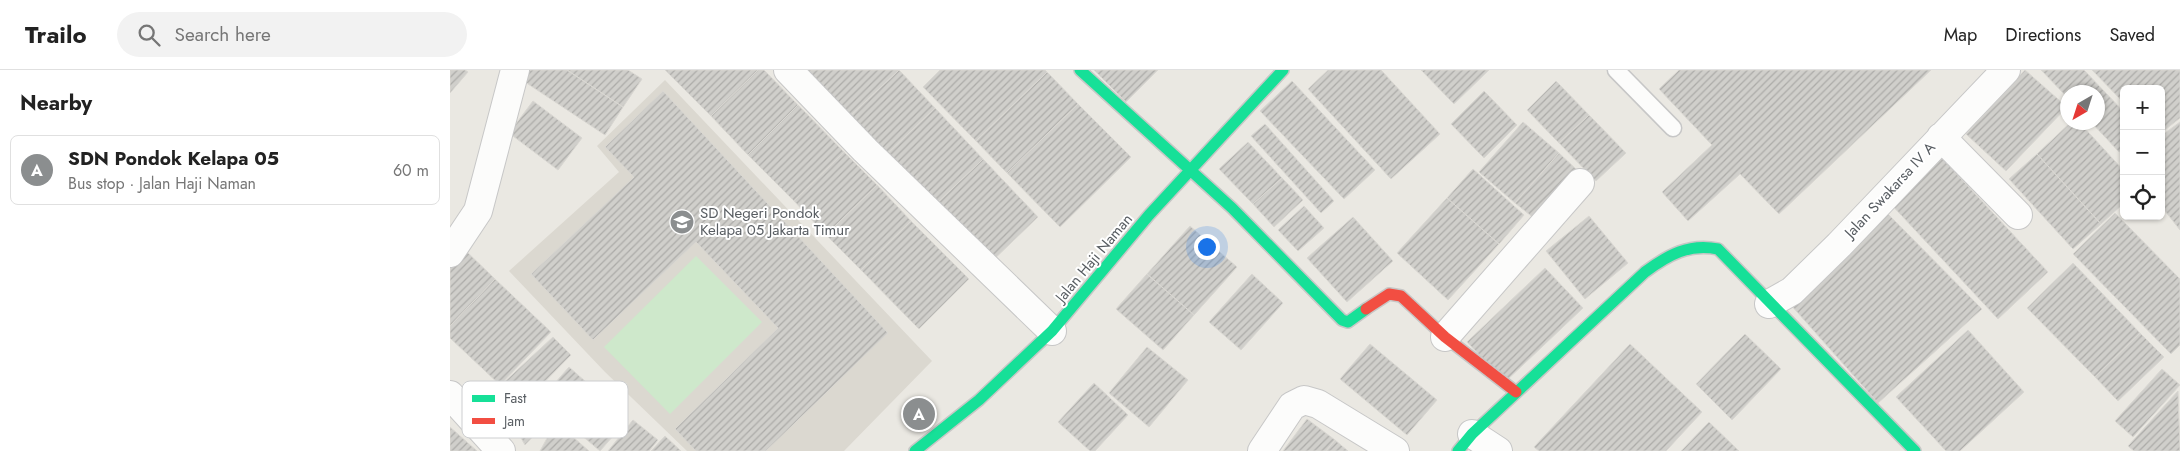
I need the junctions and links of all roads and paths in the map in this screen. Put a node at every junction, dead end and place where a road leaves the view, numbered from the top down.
1 (515, 70) edge
2 (788, 70) edge
3 (1080, 70) edge
4 (1283, 70) edge
5 (1616, 70) edge
6 (2006, 70) edge
7 (1673, 128) dead end
8 (1941, 137) junction
9 (1191, 169) junction
10 (1580, 183) dead end
11 (2018, 215) dead end
12 (450, 253) edge
13 (1770, 304) junction
14 (1052, 331) junction
15 (1445, 336) junction
16 (1516, 392) junction
17 (450, 395) edge
18 (462, 408) edge
19 (489, 438) edge
20 (1465, 442) edge
21 (501, 451) edge
22 (914, 451) edge
23 (1262, 451) edge
24 (1395, 451) edge
25 (1498, 451) edge
26 (1915, 451) edge

1 - 12 street
2 - 14 street
3 - 9 street
4 - 9 street, Jalan Haji Naman
5 - 7 lane
6 - 8 street, Jalan Swakarsa IV A
8 - 11 street
8 - 13 street, Jalan Swakarsa IV A
9 - 14 street, Jalan Haji Naman
9 - 15 street
10 - 15 street
13 - 16 street
13 - 26 street
14 - 22 street, Jalan Haji Naman
15 - 16 street
16 - 20 street
17 - 18 street
19 - 21 street
20 - 25 street
23 - 24 street

